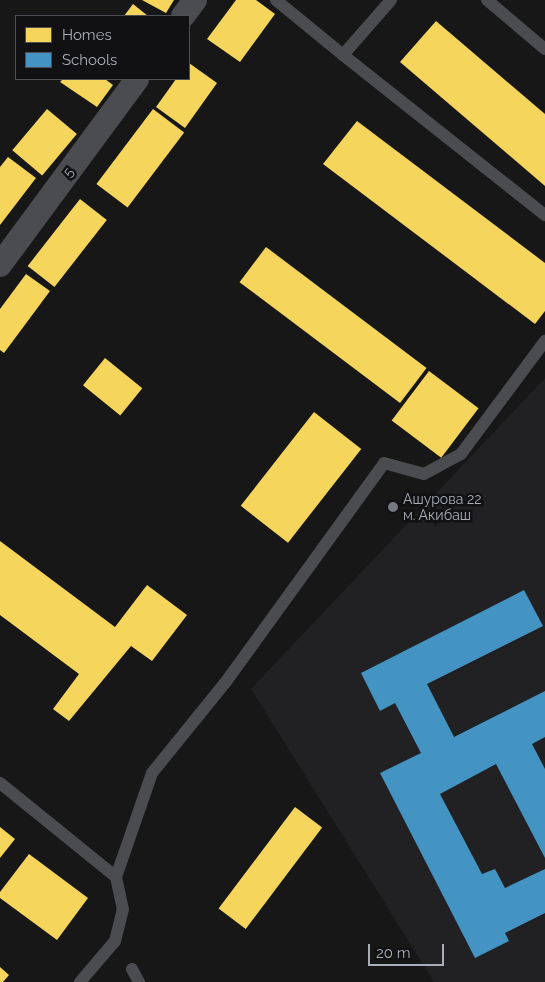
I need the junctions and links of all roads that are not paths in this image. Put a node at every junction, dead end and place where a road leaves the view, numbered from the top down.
1 (195, 0) edge
2 (276, 0) edge
3 (391, 0) edge
4 (487, 0) edge
5 (184, 15) edge
6 (545, 49) edge
7 (342, 55) junction
8 (136, 80) edge
9 (545, 215) edge
10 (0, 265) edge
11 (545, 341) edge
12 (0, 783) edge
13 (116, 877) junction
14 (132, 968) dead end
15 (80, 982) edge
16 (139, 982) edge

1 - 5 street
2 - 7 lane
3 - 7 lane
4 - 6 lane
7 - 9 lane
8 - 10 street, 5 / 5
11 - 13 lane
12 - 13 lane
13 - 15 lane
14 - 16 lane

